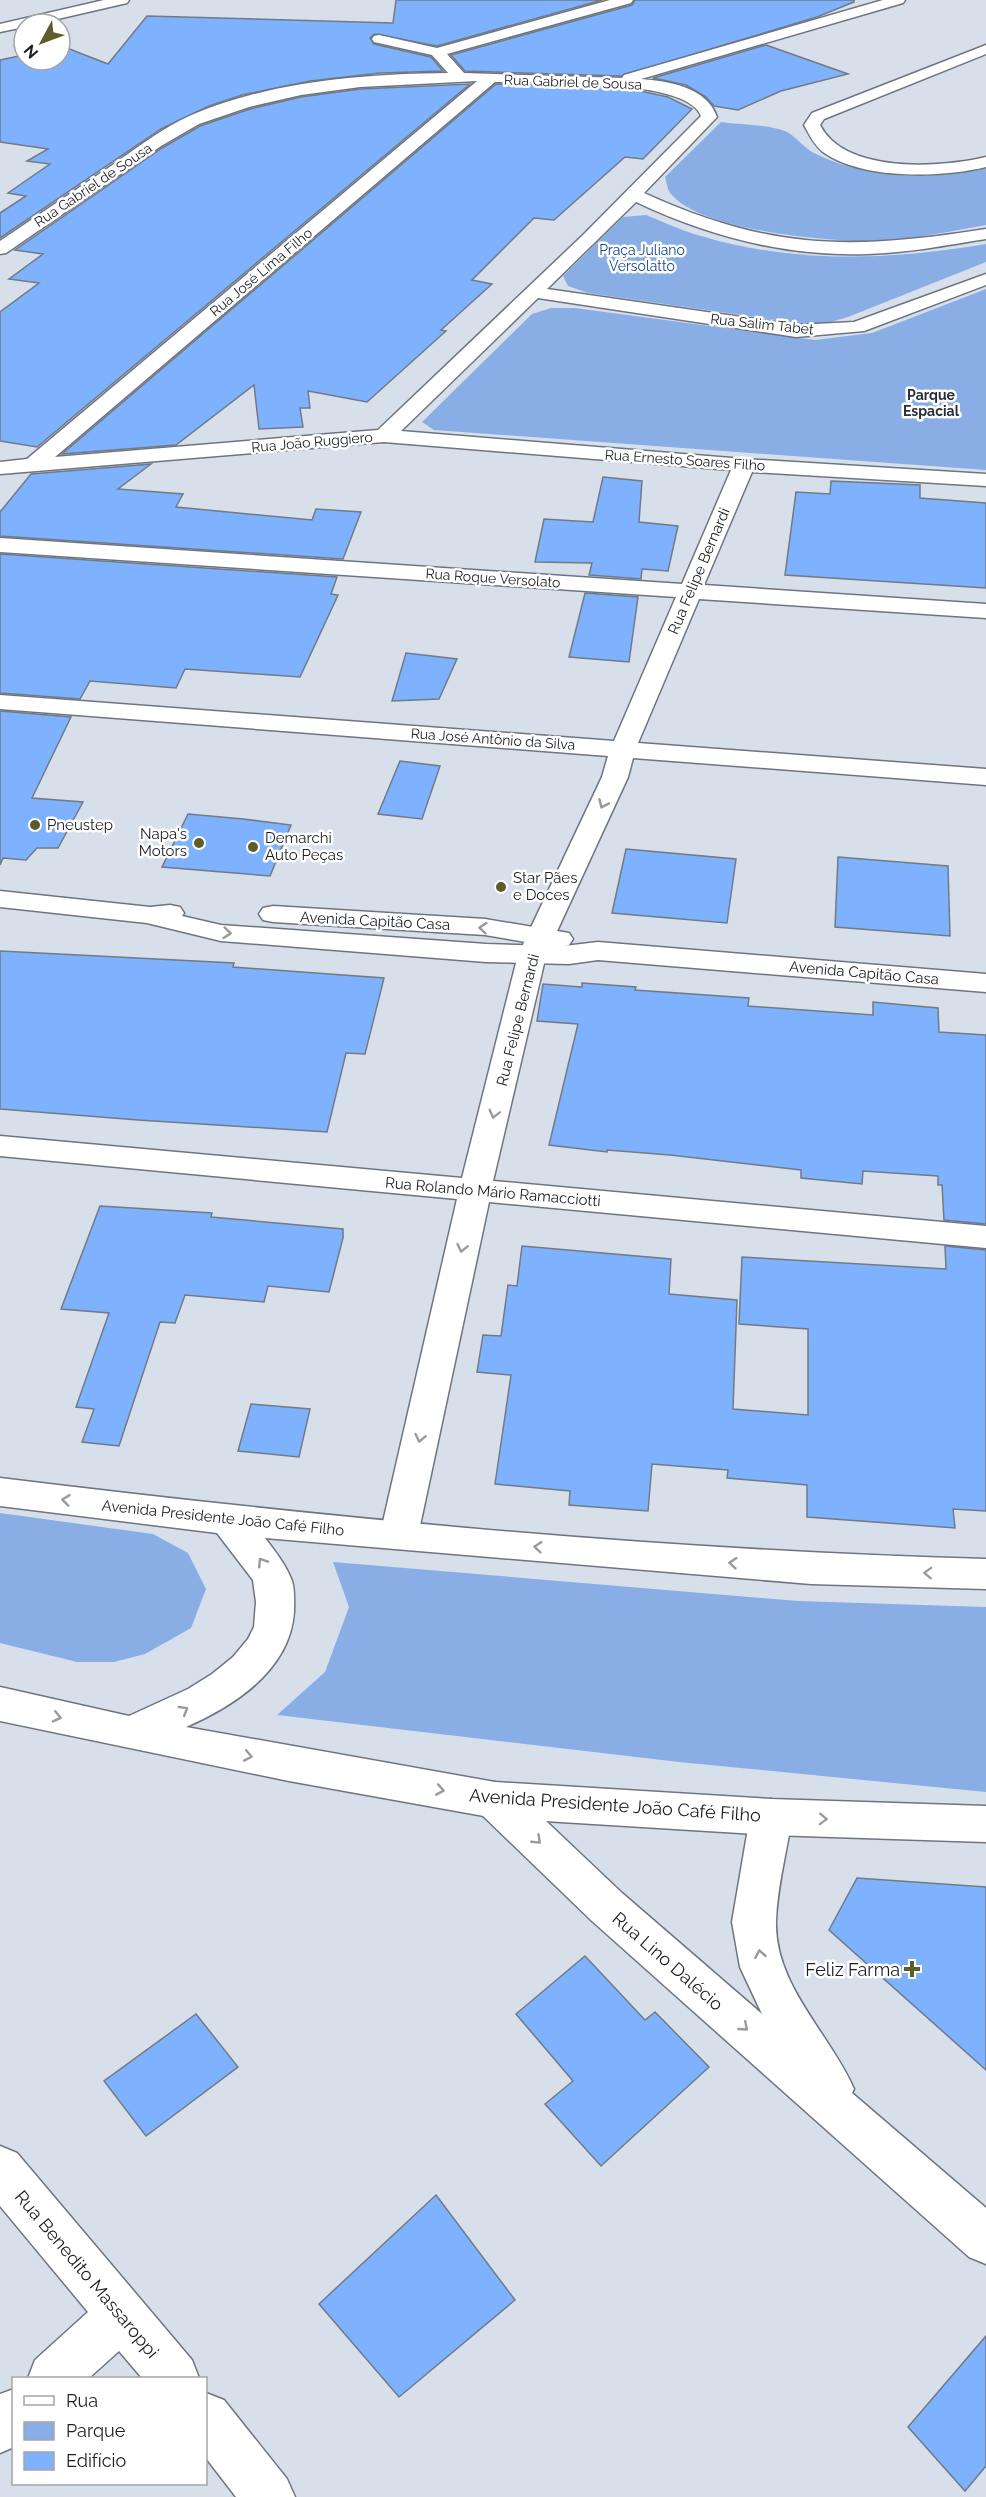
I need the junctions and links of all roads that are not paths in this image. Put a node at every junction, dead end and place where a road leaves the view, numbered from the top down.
1 (122, 0) edge
2 (626, 0) edge
3 (898, 0) edge
4 (0, 28) edge
5 (379, 39) dead end
6 (986, 49) edge
7 (437, 52) junction
8 (460, 78) junction
9 (490, 78) junction
10 (616, 82) junction
11 (986, 162) edge
12 (635, 195) junction
13 (986, 234) edge
14 (0, 249) edge
15 (986, 279) edge
16 (531, 292) junction
17 (384, 436) junction
18 (33, 465) junction
19 (744, 465) junction
20 (0, 468) edge
21 (986, 480) edge
22 (0, 545) edge
23 (691, 591) junction
24 (986, 611) edge
25 (0, 702) edge
26 (623, 749) junction
27 (986, 777) edge
28 (0, 899) edge
29 (537, 945) junction
30 (986, 983) edge
31 (0, 1146) edge
32 (475, 1191) junction
33 (986, 1237) edge
34 (0, 1492) edge
35 (228, 1521) junction
36 (399, 1535) junction
37 (986, 1574) edge
38 (0, 1704) edge
39 (130, 1733) junction
40 (495, 1800) junction
41 (771, 1817) junction
42 (986, 1824) edge
43 (847, 2116) junction
44 (0, 2169) edge
45 (986, 2240) edge
46 (122, 2314) junction
47 (54, 2377) edge
48 (172, 2377) edge
49 (12, 2416) edge
50 (207, 2419) edge
51 (0, 2427) edge
52 (269, 2497) edge

1 - 4 street
2 - 7 street
3 - 10 street
5 - 7 street
6 - 11 street
7 - 8 street
8 - 9 street, Rua Gabriel de Sousa
8 - 14 street, Rua Gabriel de Sousa
9 - 10 street, Rua Gabriel de Sousa
9 - 18 street, Rua José Lima Filho
10 - 12 street, Rua Gabriel de Sousa
12 - 13 street
12 - 16 street, Rua João Ruggiero
15 - 16 street, Rua Salim Tabet
16 - 17 street, Rua João Ruggiero
17 - 18 street, Rua João Ruggiero
17 - 19 street, Rua Ernesto Soares Filho
18 - 20 street, Rua João Ruggiero
19 - 21 street, Rua Ernesto Soares Filho
19 - 23 street, Rua Felipe Bernardi
22 - 23 street, Rua Roque Versolato
23 - 24 street, Rua Roque Versolato
23 - 26 street, Rua Felipe Bernardi
25 - 26 street, Rua José Antônio da Silva
26 - 27 street, Rua José Antônio da Silva
26 -> 29 street, Rua Felipe Bernardi
28 - 29 street, Avenida Capitão Casa
29 - 30 street, Avenida Capitão Casa
29 -> 32 street, Rua Felipe Bernardi
31 - 32 street, Rua Rolando Mário Ramacciotti
32 - 33 street, Rua Rolando Mário Ramacciotti
32 -> 36 street, Rua Felipe Bernardi
35 -> 34 street, Avenida Presidente João Café Filho
35 - 36 street, Avenida Presidente João Café Filho
39 -> 35 street
37 -> 36 street, Avenida Presidente João Café Filho
38 -> 39 street, Avenida Presidente João Café Filho
39 -> 40 street, Avenida Presidente João Café Filho
40 - 41 street, Avenida Presidente João Café Filho
40 -> 43 street, Rua Lino Dalécio
41 -> 42 street, Avenida Presidente João Café Filho
43 -> 41 street, Rua Lino Dalécio
43 - 45 street, Rua Lino Dalécio
44 - 46 street, Rua Benedito Massaroppi
46 - 47 street
46 - 48 street, Rua Benedito Massaroppi
49 - 51 street
50 - 52 street

